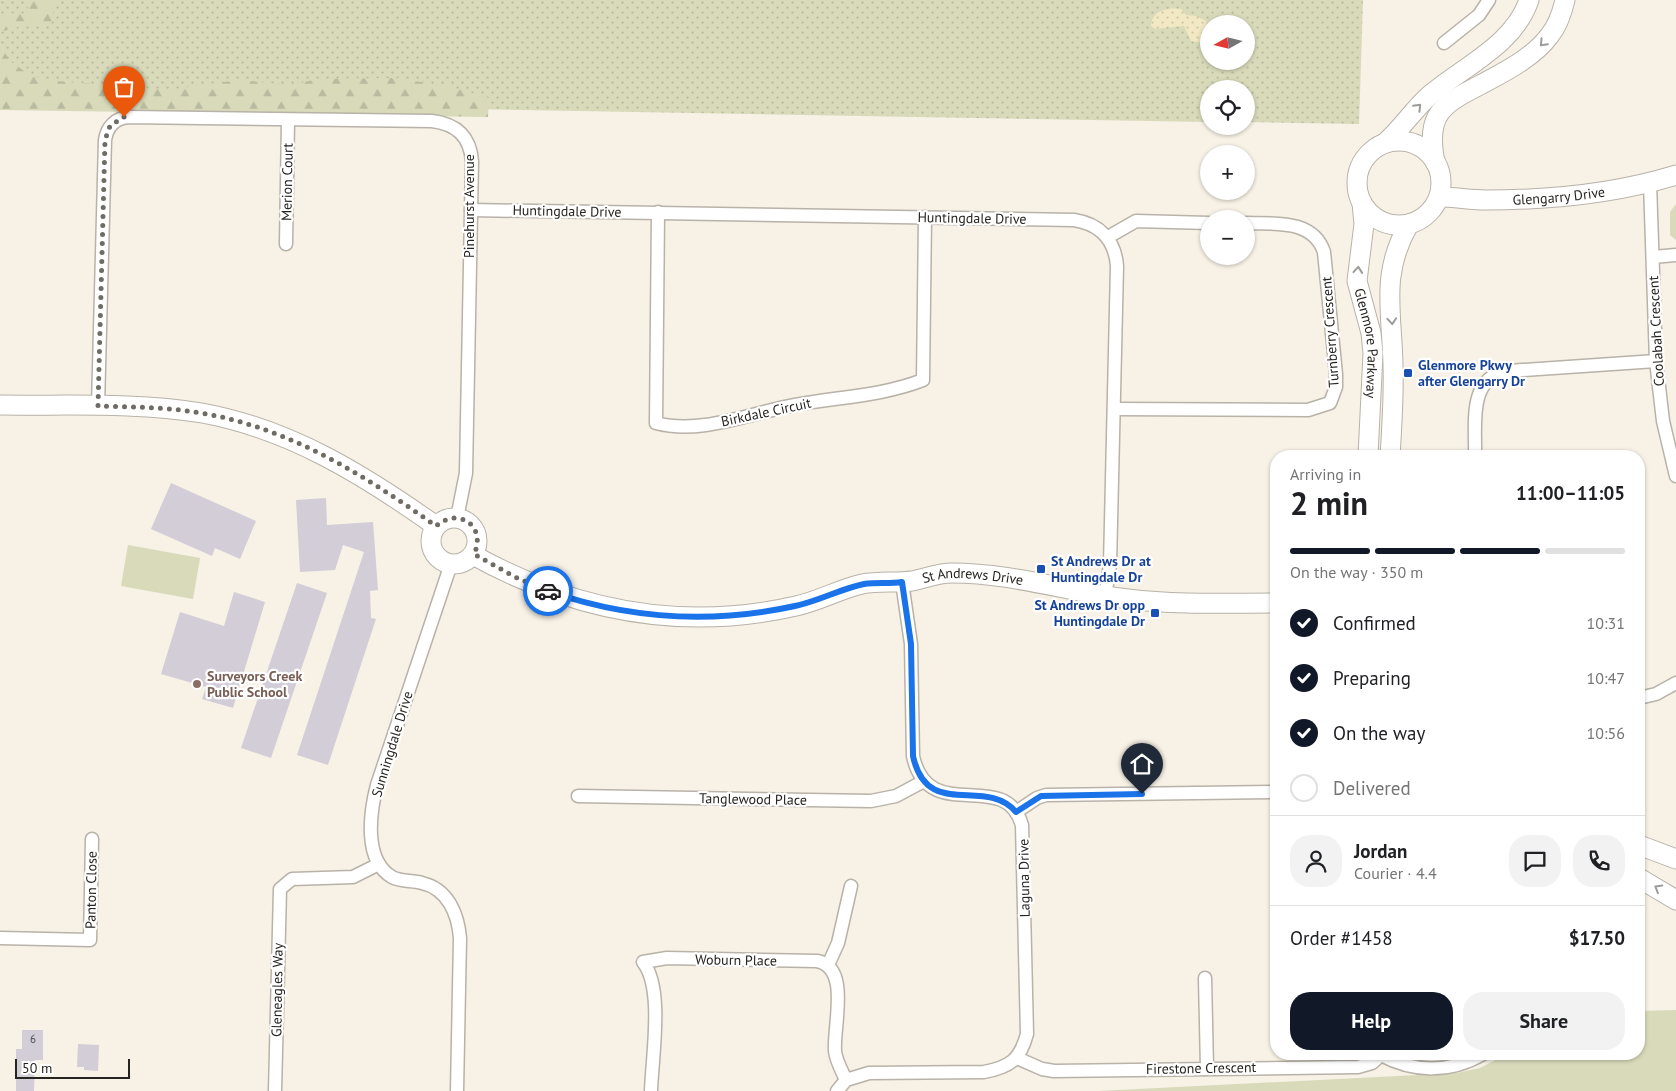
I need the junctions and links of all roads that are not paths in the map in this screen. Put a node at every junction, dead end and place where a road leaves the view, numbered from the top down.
1 (1489, 0) edge
2 (1529, 0) edge
3 (1565, 0) edge
4 (1444, 43) dead end
5 (288, 120) junction
6 (1385, 143) junction
7 (1435, 162) junction
8 (1676, 175) edge
9 (1650, 183) junction
10 (1440, 196) junction
11 (1362, 203) junction
12 (471, 210) junction
13 (658, 212) junction
14 (925, 217) junction
15 (1200, 222) edge
16 (1255, 224) edge
17 (1409, 224) junction
18 (1108, 237) junction
19 (286, 244) dead end
20 (1676, 255) edge
21 (1653, 257) junction
22 (1656, 361) junction
23 (0, 406) edge
24 (98, 406) junction
25 (1114, 408) junction
26 (1368, 450) edge
27 (1390, 450) edge
28 (1475, 450) edge
29 (1676, 476) edge
30 (458, 518) junction
31 (436, 526) junction
32 (474, 554) junction
33 (451, 564) junction
34 (902, 582) junction
35 (1104, 596) junction
36 (1270, 603) edge
37 (1676, 683) edge
38 (1645, 697) edge
39 (924, 781) junction
40 (1270, 792) edge
41 (578, 796) dead end
42 (1016, 812) junction
43 (92, 839) dead end
44 (1645, 847) edge
45 (1676, 859) edge
46 (379, 864) junction
47 (1645, 882) edge
48 (851, 886) dead end
49 (1676, 900) edge
50 (0, 938) edge
51 (828, 966) junction
52 (1205, 978) dead end
53 (1017, 1058) junction
54 (1375, 1060) edge
55 (1391, 1060) edge
56 (1470, 1060) edge
57 (1207, 1068) junction
58 (846, 1080) junction
59 (275, 1091) edge
60 (458, 1091) edge
61 (651, 1091) edge
62 (837, 1091) edge

1 - 4 street
6 -> 2 street
3 -> 7 street
5 - 12 street, Pinehurst Avenue
5 - 19 street, Merion Court
5 - 24 street, Pinehurst Avenue
6 - 7 street
6 - 11 street
7 - 10 street
8 - 9 street, Glengarry Drive
9 - 10 street, Glengarry Drive
9 - 21 street, Coolabah Crescent
10 - 17 street
11 - 17 street
26 -> 11 street, Glenmore Parkway
12 - 13 street, Huntingdale Drive
12 - 30 street, Pinehurst Avenue
13 - 14 street, Huntingdale Drive
13 - 14 street, Birkdale Circuit
14 - 18 street, Huntingdale Drive
15 - 18 street
16 - 25 street, Turnberry Crescent
17 -> 27 street, Glenmore Parkway
18 - 25 street
20 - 21 street
21 - 22 street, Coolabah Crescent
22 - 28 street
22 - 29 street, Coolabah Crescent
23 - 24 street
24 - 31 street
25 - 35 street
30 - 31 street
30 - 32 street
31 - 33 street
32 - 33 street
32 - 34 street, St Andrews Drive
33 - 46 street, Sunningdale Drive
34 - 35 street, St Andrews Drive
34 - 39 street
35 - 36 street, St Andrews Drive
37 - 38 street
39 - 41 street, Tanglewood Place
39 - 42 street
40 - 42 street
42 - 53 street, Laguna Drive
43 - 50 street, Panton Close
44 - 45 street
46 - 59 street, Gleneagles Way
46 - 60 street
49 -> 47 street
48 - 51 street
51 - 58 street
51 - 61 street, Woburn Place
52 - 57 street
53 - 57 street, Firestone Crescent
53 - 58 street
54 - 57 street, Firestone Crescent
55 - 56 street
58 - 62 street

